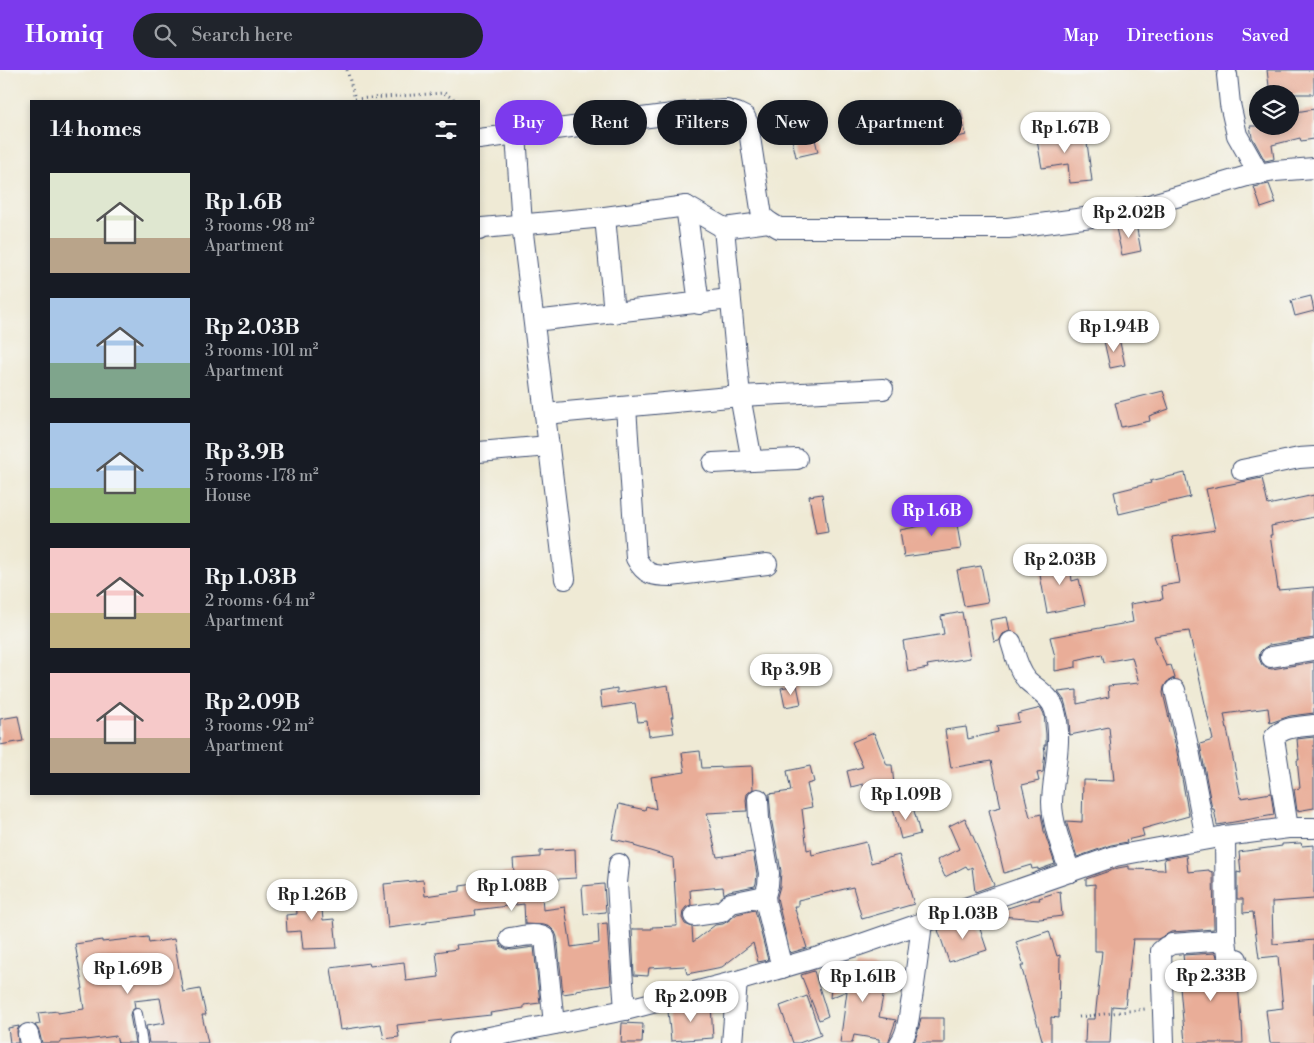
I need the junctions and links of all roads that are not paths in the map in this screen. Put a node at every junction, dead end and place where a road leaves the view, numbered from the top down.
1 (1227, 75) dead end
2 (563, 128) edge
3 (495, 137) edge
4 (480, 139) edge
5 (517, 145) edge
6 (1314, 168) edge
7 (1259, 174) junction
8 (686, 206) junction
9 (605, 217) junction
10 (769, 222) junction
11 (522, 225) junction
12 (724, 228) junction
13 (480, 229) edge
14 (730, 299) junction
15 (699, 304) junction
16 (614, 313) junction
17 (534, 321) junction
18 (883, 389) dead end
19 (740, 396) junction
20 (626, 407) junction
21 (545, 414) junction
22 (549, 446) junction
23 (480, 452) edge
24 (1314, 457) edge
25 (797, 459) dead end
26 (752, 461) junction
27 (713, 463) dead end
28 (1242, 470) dead end
29 (767, 564) dead end
30 (565, 579) dead end
31 (1011, 642) dead end
32 (1314, 650) edge
33 (1271, 657) dead end
34 (1175, 690) dead end
35 (1314, 725) edge
36 (758, 799) dead end
37 (1288, 828) junction
38 (1314, 828) edge
39 (1216, 837) junction
40 (619, 864) dead end
41 (1070, 872) junction
42 (765, 896) junction
43 (694, 916) dead end
44 (922, 923) junction
45 (510, 938) dead end
46 (1226, 940) junction
47 (1236, 959) dead end
48 (782, 968) junction
49 (737, 981) junction
50 (625, 1010) junction
51 (137, 1014) dead end
52 (554, 1024) junction
53 (520, 1038) edge
54 (142, 1043) edge
55 (459, 1043) edge
56 (732, 1043) edge
57 (900, 1043) edge
58 (1164, 1043) edge

1 - 7 street
2 - 10 street
3 - 4 street
5 - 11 street
6 - 7 street
7 - 10 street
8 - 9 street
8 - 12 street
8 - 15 street
9 - 11 street
9 - 16 street
10 - 12 street
11 - 13 street
11 - 17 street
12 - 14 street
14 - 15 street
14 - 19 street
15 - 16 street
16 - 17 street
17 - 21 street
18 - 19 street
19 - 20 street
19 - 26 street
20 - 21 street
20 - 29 street
21 - 22 street
22 - 23 street
22 - 30 street
24 - 28 street
25 - 26 street
26 - 27 street
31 - 41 street
32 - 33 street
34 - 39 street
35 - 37 street
36 - 42 street
37 - 38 street
37 - 39 street
39 - 41 street
39 - 46 street
40 - 50 street
41 - 44 street
42 - 43 street
42 - 48 street
44 - 48 street
44 - 57 street
45 - 52 street
46 - 47 street
46 - 58 street
48 - 49 street
49 - 50 street
49 - 56 street
50 - 52 street
51 - 54 lane
52 - 53 street
53 - 55 street

